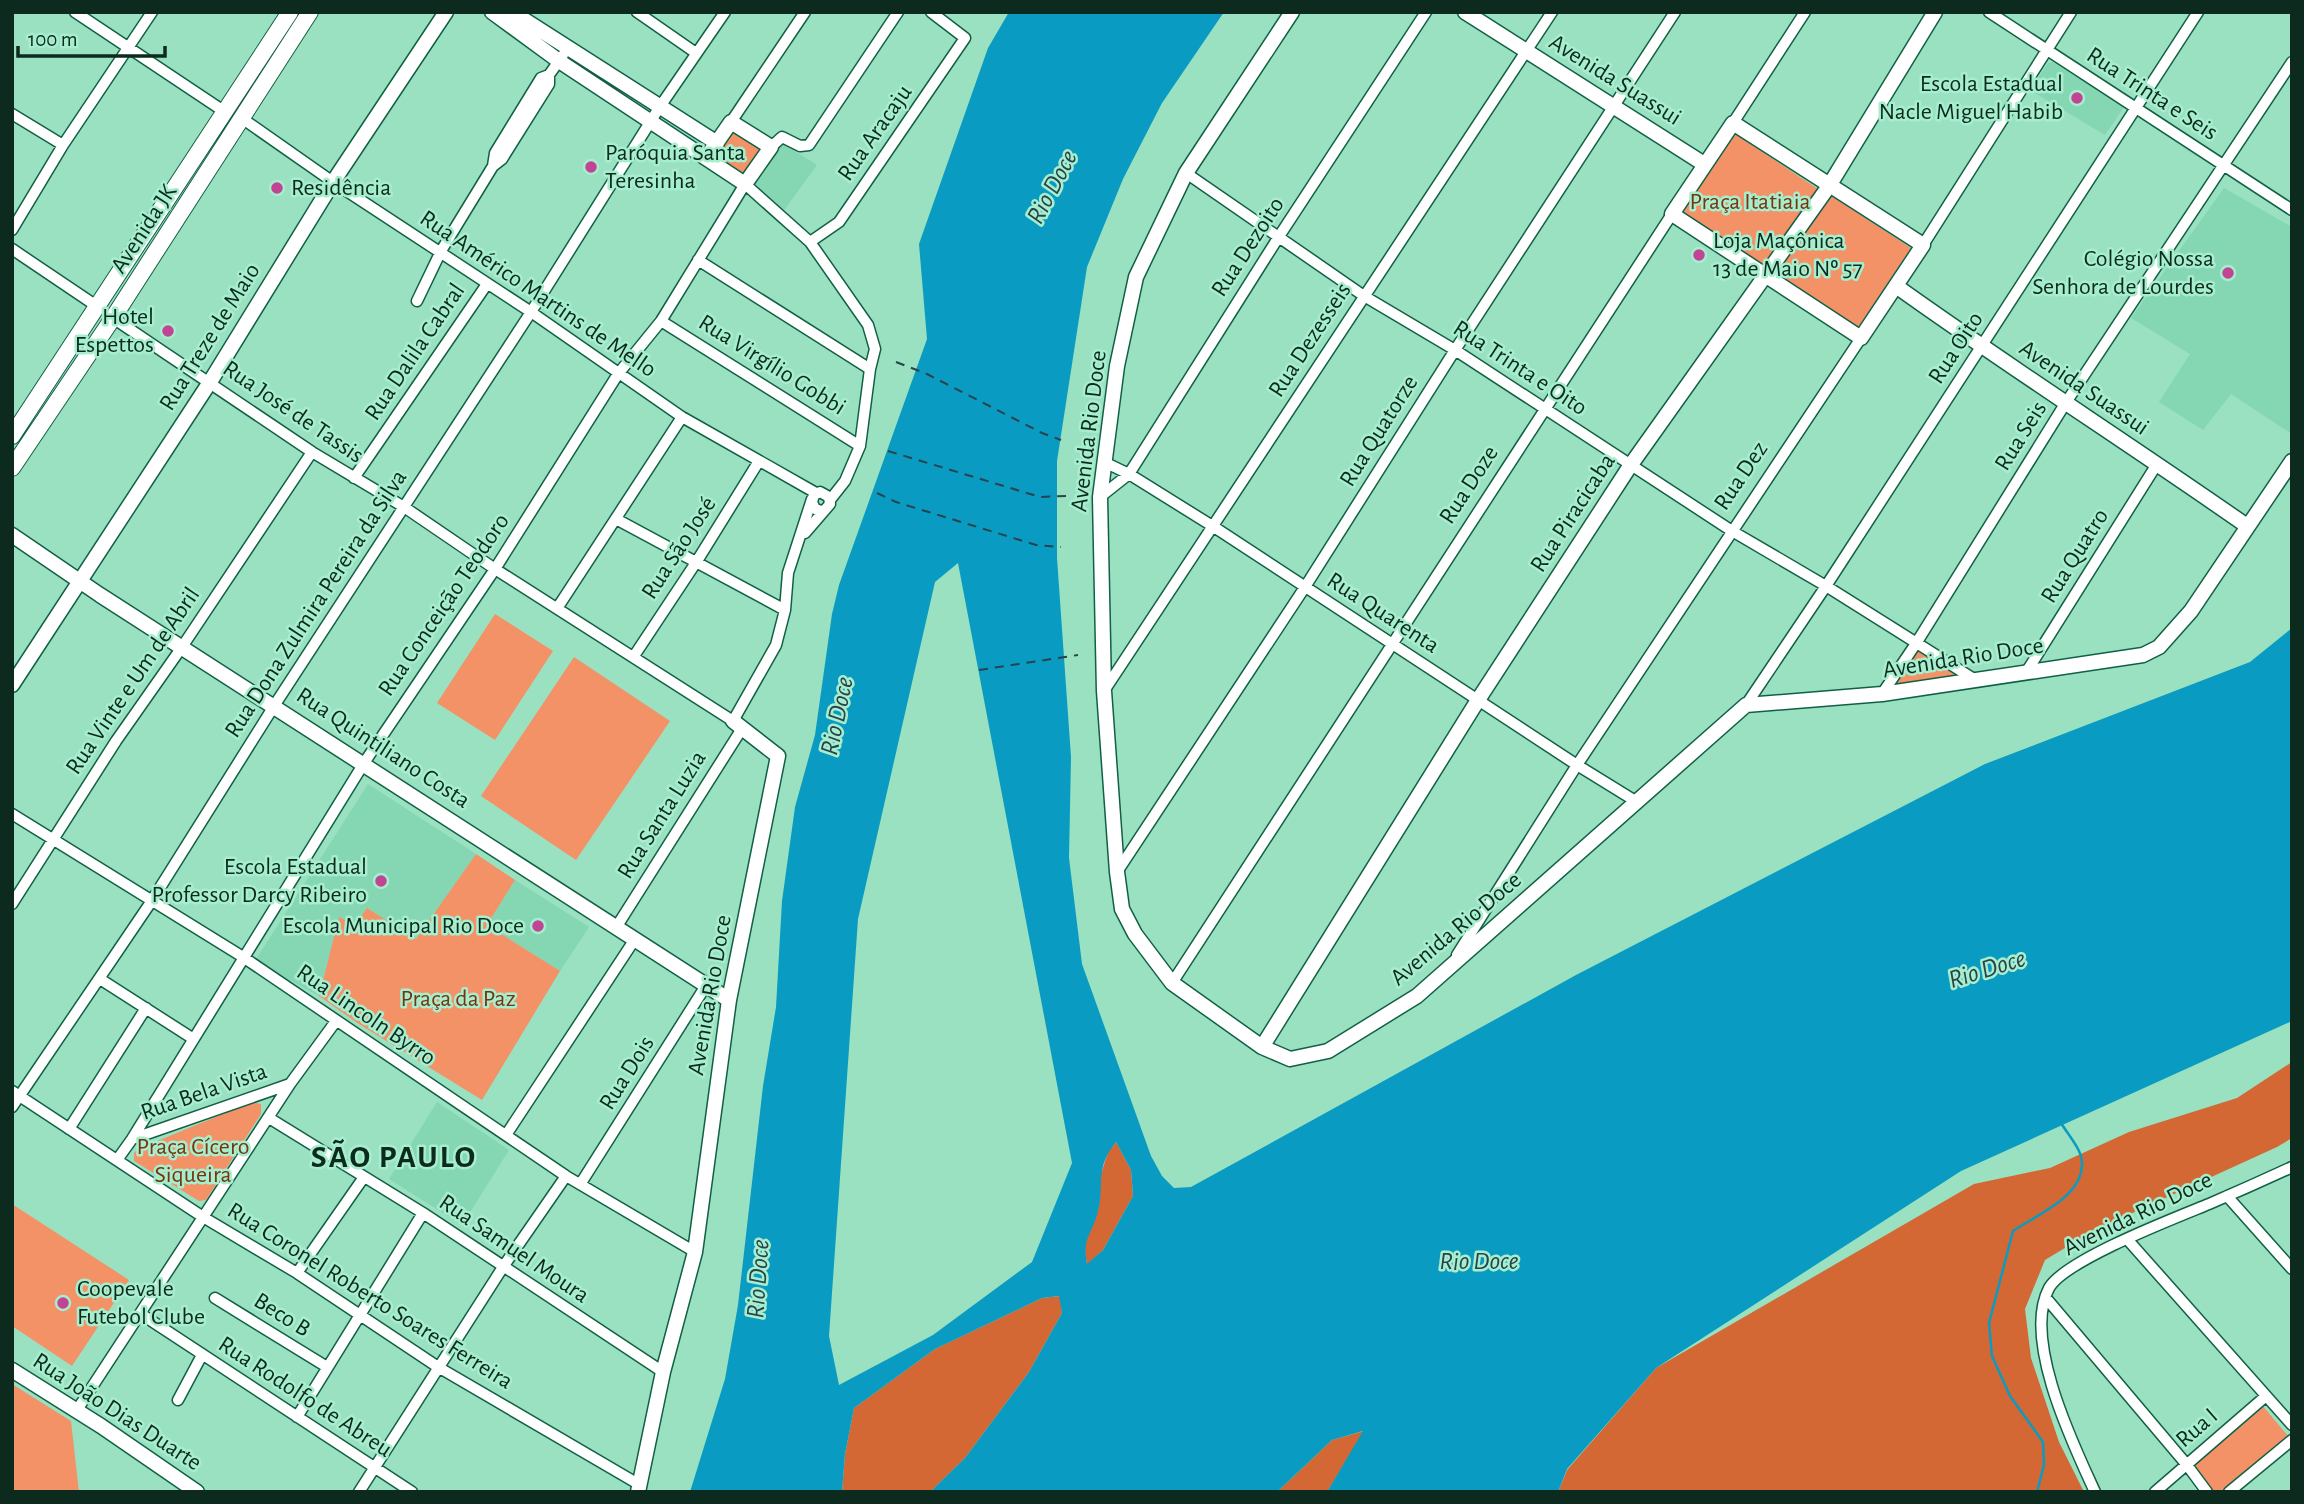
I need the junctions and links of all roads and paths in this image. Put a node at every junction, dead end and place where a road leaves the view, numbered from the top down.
1 (75, 12) edge
2 (152, 12) edge
3 (290, 12) edge
4 (310, 12) edge
5 (446, 12) edge
6 (492, 12) edge
7 (637, 12) edge
8 (725, 12) edge
9 (805, 12) edge
10 (898, 12) edge
11 (930, 12) edge
12 (1292, 12) edge
13 (1426, 12) edge
14 (1465, 12) edge
15 (1552, 12) edge
16 (1675, 12) edge
17 (1805, 12) edge
18 (1935, 12) edge
19 (1989, 12) edge
20 (2071, 12) edge
21 (2199, 12) edge
22 (512, 15) edge
23 (129, 49) junction
24 (2048, 50) junction
25 (1527, 51) junction
26 (564, 54) junction
27 (696, 54) junction
28 (2292, 62) edge
29 (1613, 106) junction
30 (659, 108) junction
31 (2136, 109) junction
32 (225, 112) junction
33 (12, 114) edge
34 (243, 119) junction
35 (651, 122) junction
36 (732, 122) junction
37 (1733, 123) junction
38 (717, 143) junction
39 (63, 145) junction
40 (771, 147) junction
41 (706, 158) junction
42 (1704, 164) junction
43 (2223, 165) junction
44 (1186, 173) junction
45 (333, 182) junction
46 (745, 184) junction
47 (1829, 186) junction
48 (2292, 210) edge
49 (1672, 214) junction
50 (12, 230) edge
51 (1278, 238) junction
52 (810, 242) junction
53 (1923, 246) junction
54 (12, 249) edge
55 (441, 251) junction
56 (698, 260) junction
57 (1765, 275) junction
58 (487, 284) junction
59 (1896, 286) junction
60 (1364, 296) junction
61 (418, 301) dead end
62 (98, 307) junction
63 (531, 312) junction
64 (113, 318) junction
65 (661, 321) junction
66 (1861, 338) junction
67 (1982, 347) junction
68 (1455, 350) junction
69 (870, 369) junction
70 (618, 374) junction
71 (210, 382) junction
72 (2065, 404) junction
73 (1544, 408) junction
74 (682, 417) junction
75 (12, 436) edge
76 (860, 446) junction
77 (312, 452) junction
78 (759, 461) junction
79 (2292, 461) edge
80 (1104, 462) junction
81 (2158, 464) junction
82 (1630, 466) junction
83 (12, 468) edge
84 (1129, 474) junction
85 (354, 478) junction
86 (814, 496) junction
87 (1100, 497) junction
88 (831, 500) junction
89 (404, 507) junction
90 (822, 511) junction
91 (616, 519) junction
92 (2247, 526) junction
93 (1214, 527) junction
94 (1732, 531) junction
95 (12, 535) edge
96 (801, 538) junction
97 (697, 561) junction
98 (495, 569) junction
99 (80, 580) junction
100 (1826, 586) junction
101 (1305, 587) junction
102 (558, 607) junction
103 (785, 610) junction
104 (1917, 642) junction
105 (1394, 643) junction
106 (182, 647) junction
107 (634, 656) junction
108 (2027, 671) junction
109 (1977, 681) junction
110 (12, 685) edge
111 (1104, 691) junction
112 (1882, 694) junction
113 (1478, 700) junction
114 (1746, 705) junction
115 (274, 706) junction
116 (738, 724) junction
117 (363, 763) junction
118 (1577, 765) junction
119 (1637, 802) junction
120 (12, 814) edge
121 (54, 840) junction
122 (1117, 872) junction
123 (151, 902) junction
124 (12, 904) edge
125 (617, 926) junction
126 (635, 939) junction
127 (243, 957) junction
128 (1450, 967) junction
129 (100, 979) junction
130 (1172, 983) junction
131 (707, 984) junction
132 (729, 1000) junction
133 (146, 1008) junction
134 (336, 1021) junction
135 (192, 1038) junction
136 (1262, 1048) junction
137 (290, 1084) junction
138 (17, 1094) edge
139 (12, 1107) edge
140 (269, 1118) junction
141 (69, 1129) junction
142 (506, 1135) junction
143 (132, 1139) junction
144 (117, 1160) junction
145 (2292, 1167) edge
146 (566, 1176) junction
147 (364, 1177) junction
148 (581, 1184) junction
149 (2227, 1196) junction
150 (423, 1213) junction
151 (203, 1217) junction
152 (2127, 1240) junction
153 (695, 1252) junction
154 (503, 1267) junction
155 (2292, 1269) edge
156 (297, 1273) junction
157 (215, 1298) dead end
158 (2046, 1298) junction
159 (141, 1314) junction
160 (360, 1316) junction
161 (202, 1355) junction
162 (327, 1367) junction
163 (438, 1367) junction
164 (12, 1370) edge
165 (663, 1372) junction
166 (2266, 1396) junction
167 (178, 1400) dead end
168 (77, 1410) junction
169 (298, 1417) junction
170 (2292, 1425) edge
171 (2292, 1440) edge
172 (2187, 1465) junction
173 (375, 1467) junction
174 (639, 1488) edge
175 (197, 1492) edge
176 (359, 1492) edge
177 (412, 1492) edge
178 (2095, 1492) edge
179 (2155, 1492) edge
180 (2207, 1492) edge
181 (2229, 1492) edge

1 - 23 street
2 - 23 street
3 - 32 main road, Avenida JK
4 - 34 main road, Avenida JK
5 - 45 street, Rua Treze de Maio
6 - 22 street
7 - 27 street
8 - 27 street, Rua Dona Zulmira Pereira da Silva
9 - 36 street
10 - 40 street
11 - 52 street, Rua Aracaju
12 - 44 street, Avenida Rio Doce
13 - 51 street, Rua Dezoito
14 - 25 street, Avenida Suassui
15 - 25 street, Rua Dezesseis
16 - 29 street, Rua Quatorze
17 - 37 street, Rua Doze
18 - 47 street, Rua Piracicaba
19 - 24 street, Rua Trinta e Seis
20 - 24 street, Rua Dez
21 - 31 street, Rua Oito
22 - 26 street
23 - 32 street
23 - 39 street
24 - 31 street, Rua Trinta e Seis
24 - 53 street, Rua Dez
25 - 29 street, Avenida Suassui
25 - 60 street, Rua Dezesseis
26 - 30 street
26 - 35 street
26 - 55 street
27 - 30 street, Rua Dona Zulmira Pereira da Silva
28 - 43 street, Rua Seis
29 - 42 street, Avenida Suassui
29 - 68 street, Rua Quatorze
30 - 35 street, Rua Dona Zulmira Pereira da Silva
30 - 38 street
31 - 43 street, Rua Trinta e Seis
31 - 67 street, Rua Oito
32 - 62 main road, Avenida JK
33 - 39 street
34 - 45 street, Rua Américo Martins de Mello
34 - 64 main road, Avenida JK
35 - 41 street
35 - 63 street, Rua Dona Zulmira Pereira da Silva
36 - 38 street
36 - 40 street
37 - 42 street, Rua Doze
37 - 47 street
38 - 41 street
39 - 50 street
40 - 46 street
41 - 46 street
42 - 49 street, Rua Doze
43 - 48 street, Rua Trinta e Seis
43 - 72 street, Rua Seis
44 - 51 street, Rua Trinta e Oito
44 - 80 street, Avenida Rio Doce
45 - 55 street, Rua Américo Martins de Mello
45 - 71 street, Rua Treze de Maio
46 - 52 street
46 - 56 street, Rua Conceição Teodoro
47 - 53 street
47 - 57 street, Rua Piracicaba
49 - 57 street
49 - 73 street, Rua Doze
51 - 60 street, Rua Trinta e Oito
51 - 84 street, Rua Dezoito
52 - 69 street
53 - 59 street, Rua Dez
54 - 62 street
55 - 58 street, Rua Américo Martins de Mello
55 - 61 street
56 - 65 street, Rua Conceição Teodoro
56 - 69 street
57 - 66 street
57 - 82 street, Rua Piracicaba
58 - 63 street, Rua Américo Martins de Mello
58 - 85 street, Rua Dalila Cabral
59 - 66 street, Rua Dez
59 - 67 street, Avenida Suassui
60 - 68 street, Rua Trinta e Oito
60 - 93 street, Rua Dezesseis
62 - 75 main road, Avenida JK
63 - 70 street, Rua Américo Martins de Mello
63 - 89 street, Rua Dona Zulmira Pereira da Silva
64 - 71 street, Rua José de Tassis
64 - 83 main road, Avenida JK
65 - 70 street, Rua Conceição Teodoro
65 - 76 street, Rua Virgílio Gobbi
66 - 94 street, Rua Dez
67 - 72 street, Avenida Suassui
67 - 100 street, Rua Oito
68 - 73 street, Rua Trinta e Oito
68 - 101 street, Rua Quatorze
69 - 76 street
70 - 74 street, Rua Américo Martins de Mello
70 - 98 street, Rua Conceição Teodoro
71 - 77 street, Rua José de Tassis
71 - 99 street, Rua Treze de Maio
72 - 81 street, Avenida Suassui
72 - 104 street, Rua Seis
73 - 82 street, Rua Trinta e Oito
73 - 105 street, Rua Doze
74 - 78 street, Rua Américo Martins de Mello
74 - 91 street
76 - 88 street
77 - 85 street, Rua José de Tassis
77 - 106 street, Rua Vinte e Um de Abril
78 - 86 street, Rua Américo Martins de Mello
78 - 97 street, Rua São José
79 - 92 street, Avenida Rio Doce
80 - 84 street, Rua Quarenta
80 - 87 street, Avenida Rio Doce
81 - 92 street, Avenida Suassui
81 - 108 street, Rua Quatro
82 - 94 street, Rua Trinta e Oito
82 - 113 street, Rua Piracicaba
84 - 87 street, Rua Dezoito
84 - 93 street, Rua Quarenta
85 - 89 street, Rua José de Tassis
86 - 88 street
86 - 90 street
86 - 96 street
87 - 111 street, Avenida Rio Doce
88 - 90 street
89 - 98 street, Rua José de Tassis
89 - 115 street, Rua Dona Zulmira Pereira da Silva
90 - 96 street
91 - 97 street
91 - 102 street
92 - 108 street, Avenida Rio Doce
93 - 101 street, Rua Quarenta
93 - 111 street, Rua Dezesseis
94 - 100 street, Rua Trinta e Oito
94 - 118 street, Rua Dez
95 - 99 street, Rua Quintiliano Costa
96 - 103 street
97 - 103 street
97 - 107 street, Rua São José
98 - 102 street, Rua José de Tassis
98 - 117 street, Rua Conceição Teodoro
99 - 106 street, Rua Quintiliano Costa
99 - 110 street, Rua Treze de Maio
100 - 104 street, Rua Trinta e Oito
100 - 114 street, Rua Oito
101 - 105 street, Rua Quarenta
101 - 122 street, Rua Quatorze
102 - 107 street, Rua José de Tassis
103 - 116 street
104 - 109 street, Rua Trinta e Oito
104 - 112 street, Rua Seis
105 - 113 street, Rua Quarenta
105 - 130 street, Rua Doze
106 - 115 street, Rua Quintiliano Costa
106 - 121 street, Rua Vinte e Um de Abril
107 - 116 street, Rua José de Tassis
108 - 109 street, Avenida Rio Doce
109 - 112 street, Avenida Rio Doce
111 - 122 street, Avenida Rio Doce
112 - 114 street, Avenida Rio Doce
113 - 118 street, Rua Quarenta
113 - 136 street, Rua Piracicaba
114 - 119 street, Avenida Rio Doce
115 - 117 street, Rua Quintiliano Costa
115 - 123 street, Rua Dona Zulmira Pereira da Silva
116 - 125 street, Rua Santa Luzia
116 - 132 street, Avenida Rio Doce
117 - 125 street, Rua Quintiliano Costa
117 - 127 street, Rua Conceição Teodoro
118 - 119 street, Rua Quarenta
118 - 128 street, Rua Dez
119 - 128 street, Avenida Rio Doce
120 - 121 street, Rua Lincoln Byrro
121 - 123 street, Rua Lincoln Byrro
121 - 124 street, Rua Vinte e Um de Abril
122 - 130 street, Avenida Rio Doce
123 - 127 street, Rua Lincoln Byrro
123 - 129 street, Rua Dona Zulmira Pereira da Silva
125 - 126 street, Rua Quintiliano Costa
126 - 131 street, Rua Quintiliano Costa
126 - 142 street
127 - 134 street, Rua Lincoln Byrro
127 - 135 street, Rua Conceição Teodoro
128 - 136 street, Avenida Rio Doce
129 - 133 street
129 - 138 street, Rua Dona Zulmira Pereira da Silva
130 - 136 street, Avenida Rio Doce
131 - 132 street, Rua Quintiliano Costa
131 - 148 street, Rua Dois
132 - 153 street, Avenida Rio Doce
133 - 135 street
133 - 141 street
134 - 137 street
134 - 142 street, Rua Lincoln Byrro
135 - 143 street, Rua Conceição Teodoro
137 - 140 street
137 - 143 street, Rua Bela Vista
138 - 139 street, Rua Dona Zulmira Pereira da Silva
138 - 141 street, Rua Coronel Roberto Soares Ferreira
140 - 147 street, Rua Samuel Moura
140 - 151 street
141 - 144 street, Rua Coronel Roberto Soares Ferreira
142 - 146 street, Rua Lincoln Byrro
143 - 144 street, Rua Conceição Teodoro
144 - 151 street, Rua Coronel Roberto Soares Ferreira
145 - 149 street, Avenida Rio Doce
146 - 148 street, Rua Lincoln Byrro
146 - 154 street
147 - 150 street, Rua Samuel Moura
147 - 156 street
148 - 153 street, Rua Lincoln Byrro
149 - 152 street, Avenida Rio Doce
149 - 155 street
150 - 154 street, Rua Samuel Moura
150 - 160 street
151 - 156 street, Rua Coronel Roberto Soares Ferreira
151 - 159 street
152 - 158 street, Avenida Rio Doce
152 - 166 street
153 - 165 street, Avenida Rio Doce
154 - 163 street
154 - 165 street, Rua Samuel Moura
156 - 160 street, Rua Coronel Roberto Soares Ferreira
157 - 162 street, Beco B
158 - 172 street
158 - 178 street
159 - 161 street, Rua Rodolfo de Abreu
159 - 168 street
160 - 162 street
160 - 163 street, Rua Coronel Roberto Soares Ferreira
161 - 167 street
161 - 169 street, Rua Rodolfo de Abreu
162 - 169 street
163 - 173 street
163 - 174 street, Rua Coronel Roberto Soares Ferreira
164 - 168 street, Rua João Dias Duarte
165 - 174 street, Avenida Rio Doce
166 - 170 street
166 - 172 street, Rua I
168 - 175 street, Rua João Dias Duarte
169 - 173 street, Rua Rodolfo de Abreu
171 - 181 street
172 - 179 street, Rua I
172 - 180 street
173 - 176 street
173 - 177 street, Rua Rodolfo de Abreu

